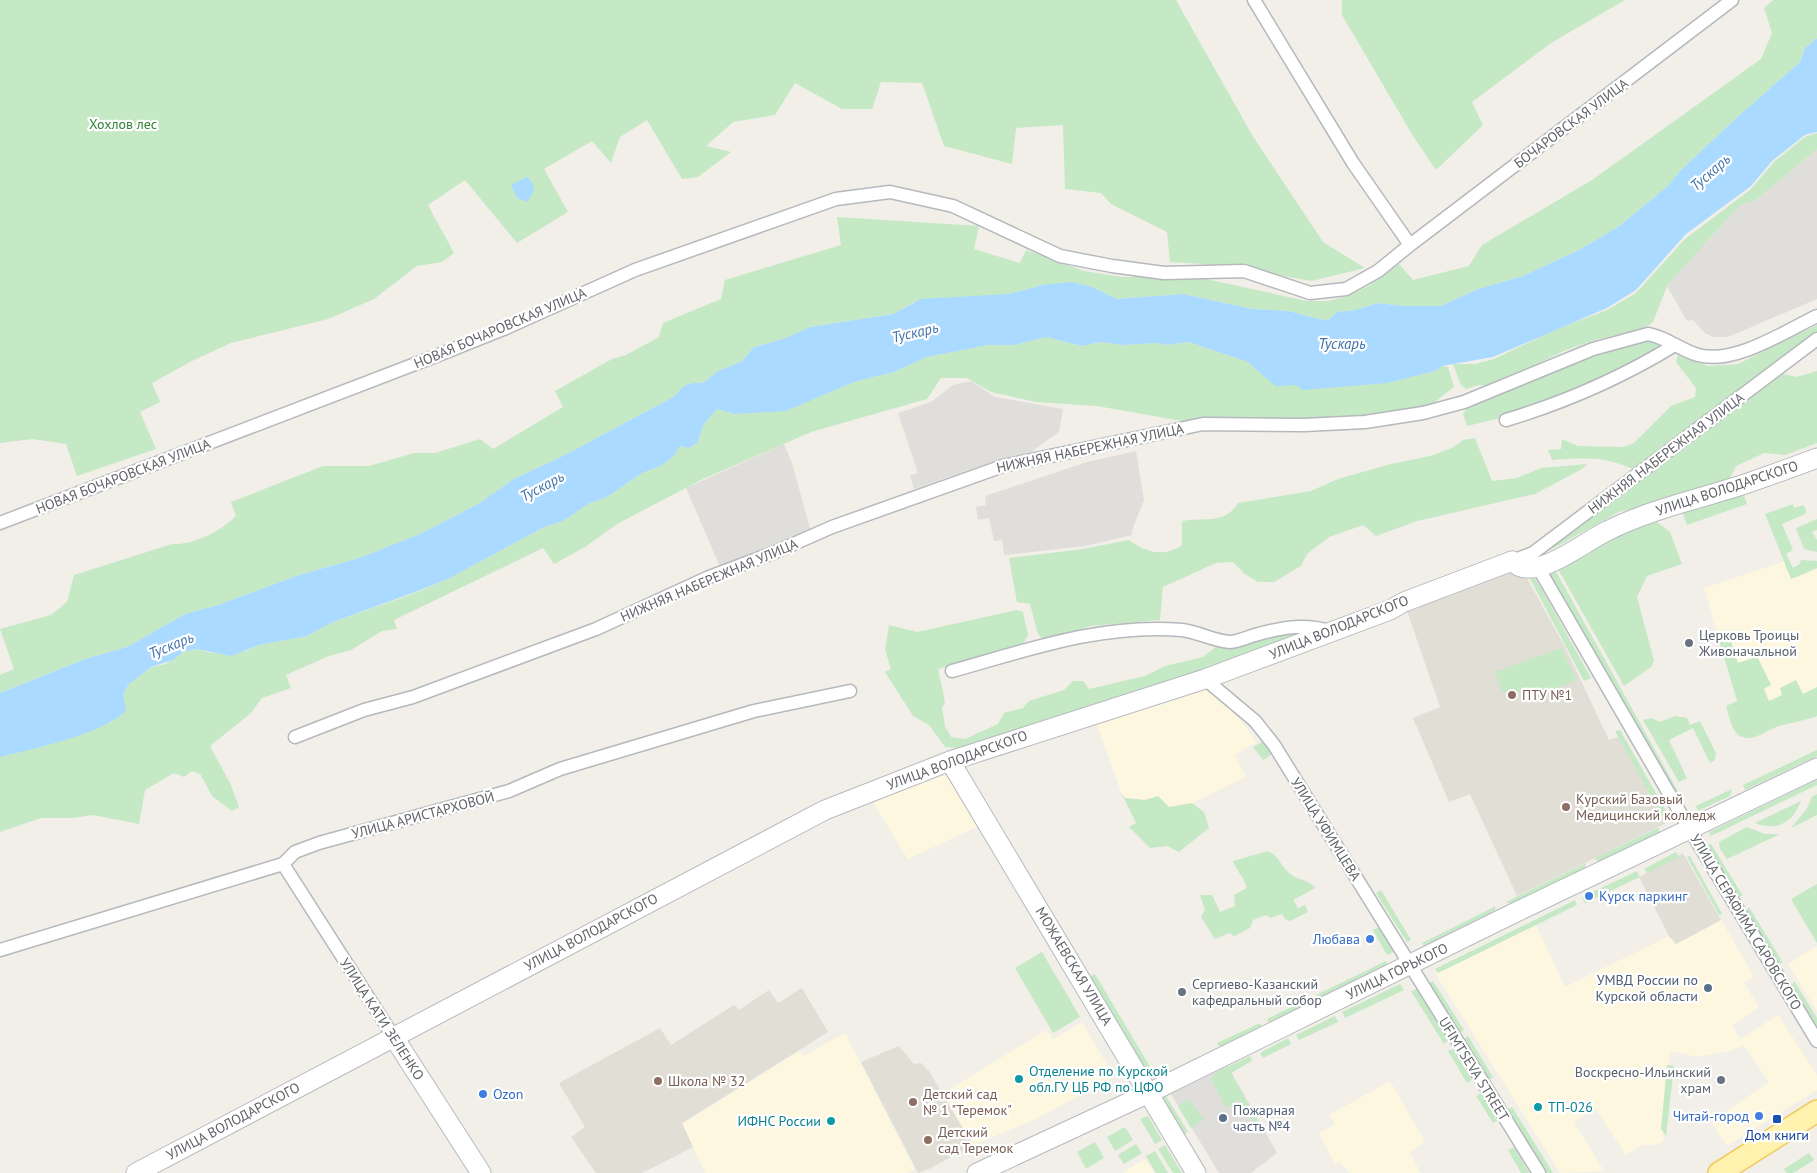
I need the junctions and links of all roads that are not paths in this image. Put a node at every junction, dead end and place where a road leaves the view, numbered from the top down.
1 (1254, 0) edge
2 (1732, 0) edge
3 (1006, 230) joint
4 (1410, 245) junction
5 (1817, 316) edge
6 (1817, 339) edge
7 (1674, 345) junction
8 (1506, 420) dead end
9 (1817, 458) edge
10 (0, 523) edge
11 (1512, 561) junction
12 (1539, 569) junction
13 (1333, 632) junction
14 (952, 670) dead end
15 (1205, 679) junction
16 (850, 691) dead end
17 (295, 737) dead end
18 (950, 760) junction
19 (1817, 768) edge
20 (1689, 828) junction
21 (283, 864) junction
22 (0, 950) edge
23 (1411, 964) junction
24 (393, 1036) junction
25 (1817, 1041) edge
26 (1149, 1093) junction
27 (1817, 1111) edge
28 (136, 1173) edge
29 (481, 1173) edge
30 (978, 1173) edge
31 (1196, 1173) edge
32 (1539, 1173) edge
33 (1719, 1173) edge

1 - 4 street
2 - 4 street, БОЧАРОВСКАЯ УЛИЦА
3 - 4 street, БОЧАРОВСКАЯ УЛИЦА
3 - 10 street, НОВАЯ БОЧАРОВСКАЯ УЛИЦА
5 - 7 street, НИЖНЯЯ НАБЕРЕЖНАЯ УЛИЦА
6 - 11 street, НИЖНЯЯ НАБЕРЕЖНАЯ УЛИЦА
7 - 8 street
7 - 17 street, НИЖНЯЯ НАБЕРЕЖНАЯ УЛИЦА
9 - 12 street, УЛИЦА ВОЛОДАРСКОГО
11 - 12 street
11 - 13 street, УЛИЦА ВОЛОДАРСКОГО
12 - 20 street, УЛИЦА СЕРАФИМА САРОВСКОГО
13 - 14 street
13 - 15 street, УЛИЦА ВОЛОДАРСКОГО
15 - 18 street, УЛИЦА ВОЛОДАРСКОГО
15 - 23 street, УЛИЦА УФИМЦЕВА
16 - 21 street, УЛИЦА АРИСТАРХОВОЙ
18 - 24 street, УЛИЦА ВОЛОДАРСКОГО
18 - 26 street, МОЖАЕВСКАЯ УЛИЦА
19 - 20 street, УЛИЦА ГОРЬКОГО
20 - 23 street, УЛИЦА ГОРЬКОГО
20 - 25 street, УЛИЦА СЕРАФИМА САРОВСКОГО
21 - 22 street, УЛИЦА АРИСТАРХОВОЙ
21 - 24 street, УЛИЦА КАТИ ЗЕЛЕНКО
23 - 26 street, УЛИЦА ГОРЬКОГО
23 - 32 street, UFIMTSEVA STREET
24 - 28 street, УЛИЦА ВОЛОДАРСКОГО
24 - 29 street, УЛИЦА КАТИ ЗЕЛЕНКО
26 - 30 street, УЛИЦА ГОРЬКОГО
26 - 31 street, МОЖАЕВСКАЯ УЛИЦА
27 - 33 main road

